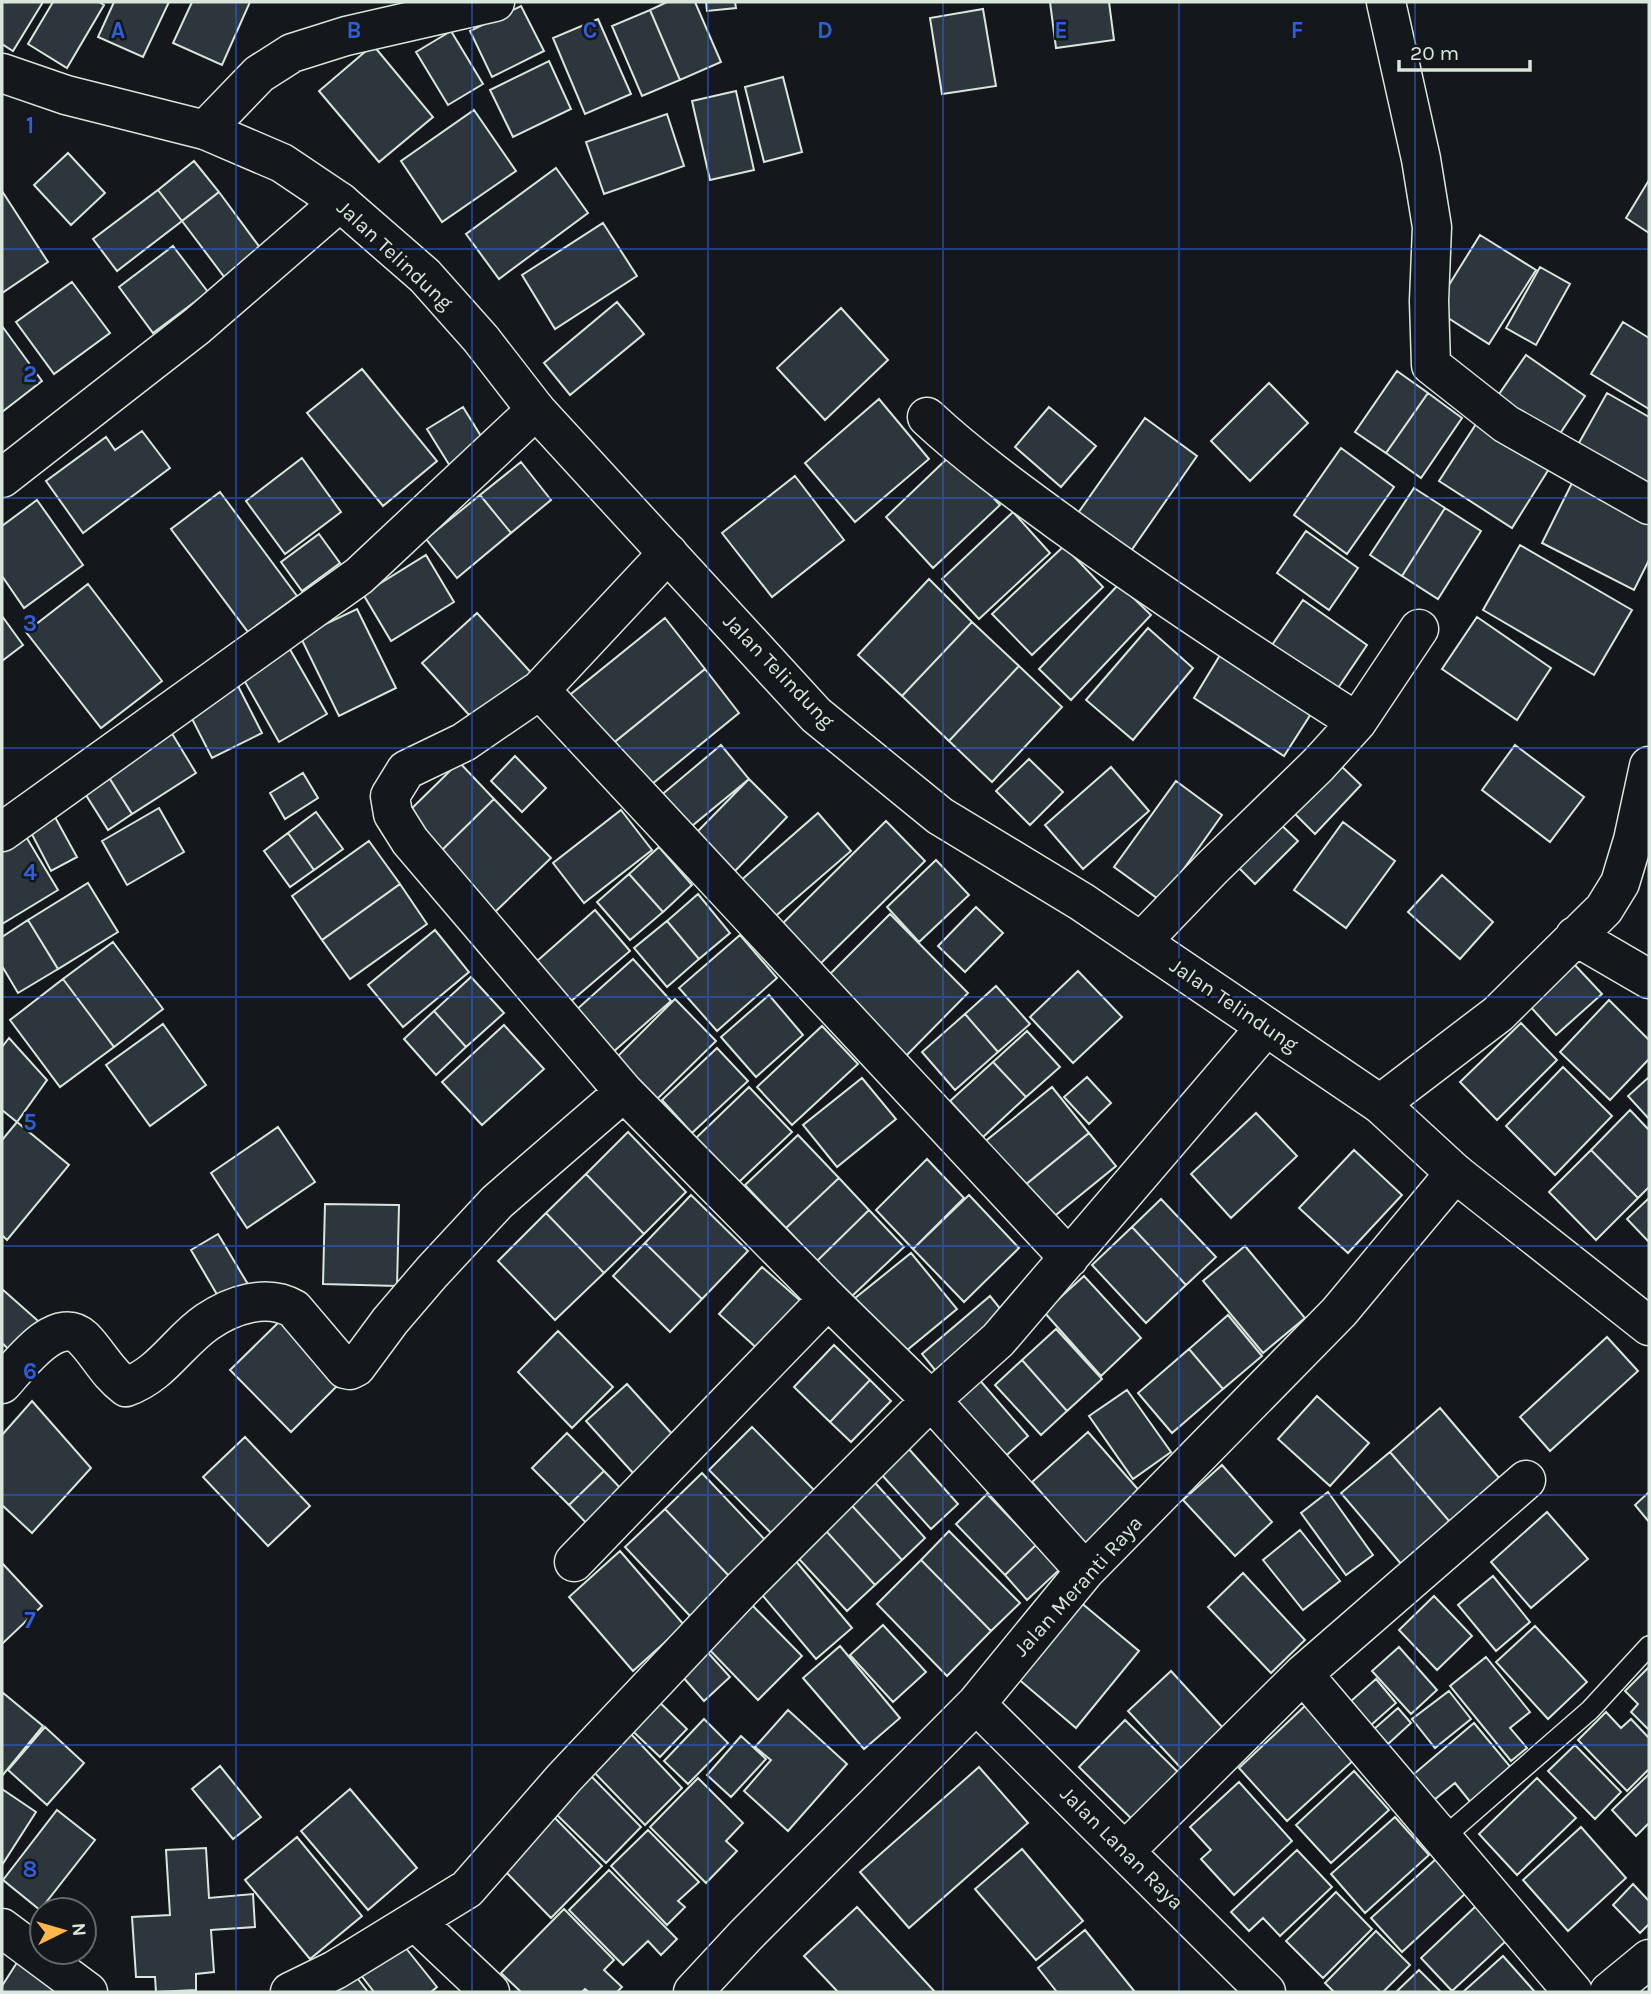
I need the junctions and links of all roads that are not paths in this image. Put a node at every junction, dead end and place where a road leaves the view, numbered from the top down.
1 (495, 2) edge
2 (1386, 2) edge
3 (2, 73) edge
4 (205, 130) junction
5 (340, 202) junction
6 (536, 410) junction
7 (927, 417) dead end
8 (2, 478) edge
9 (1649, 505) edge
10 (668, 553) junction
11 (1419, 629) dead end
12 (540, 690) junction
13 (1357, 722) junction
14 (1649, 766) edge
15 (2, 832) edge
16 (1576, 936) junction
17 (1142, 942) junction
18 (1649, 979) edge
19 (1266, 1027) junction
20 (624, 1092) junction
21 (1380, 1104) junction
22 (1455, 1173) junction
23 (1069, 1258) junction
24 (828, 1300) junction
25 (1649, 1326) edge
26 (2, 1384) edge
27 (931, 1400) junction
28 (1526, 1479) dead end
29 (574, 1562) dead end
30 (1086, 1571) junction
31 (1649, 1646) edge
32 (1303, 1674) junction
33 (976, 1704) junction
34 (1443, 1838) junction
35 (1125, 1851) junction
36 (415, 1921) junction
37 (2, 1928) edge
38 (1649, 1959) edge
39 (88, 1992) edge
40 (290, 1992) edge
41 (490, 1992) edge
42 (693, 1992) edge
43 (1266, 1992) edge
44 (1573, 1992) edge
45 (1609, 1992) edge

1 - 4 street
2 - 9 street
3 - 4 street, Jalan Telindung
4 - 5 street, Jalan Telindung
5 - 6 street, Jalan Telindung
5 - 8 street
6 - 10 street, Jalan Telindung
6 - 15 street
7 - 13 street
10 - 12 street
10 - 17 street, Jalan Telindung
11 - 13 street
12 - 20 street
12 - 23 street
13 - 17 street
14 - 16 street
16 - 18 street
16 - 21 street
17 - 19 street, Jalan Telindung
19 - 21 street, Jalan Telindung
19 - 23 street
20 - 24 street
20 - 26 street
21 - 22 street, Jalan Telindung
22 - 25 street, Jalan Telindung
22 - 30 street, Jalan Meranti Raya
23 - 27 street
24 - 27 street
24 - 29 street
27 - 30 street
27 - 36 street
28 - 32 street
30 - 33 street, Jalan Meranti Raya
31 - 34 lane
32 - 34 street
32 - 35 street
33 - 35 street, Jalan Lanan Raya
33 - 42 street, Jalan Meranti Raya
34 - 44 street
35 - 43 street, Jalan Lanan Raya
36 - 40 street
36 - 41 street
37 - 39 street
38 - 45 street

